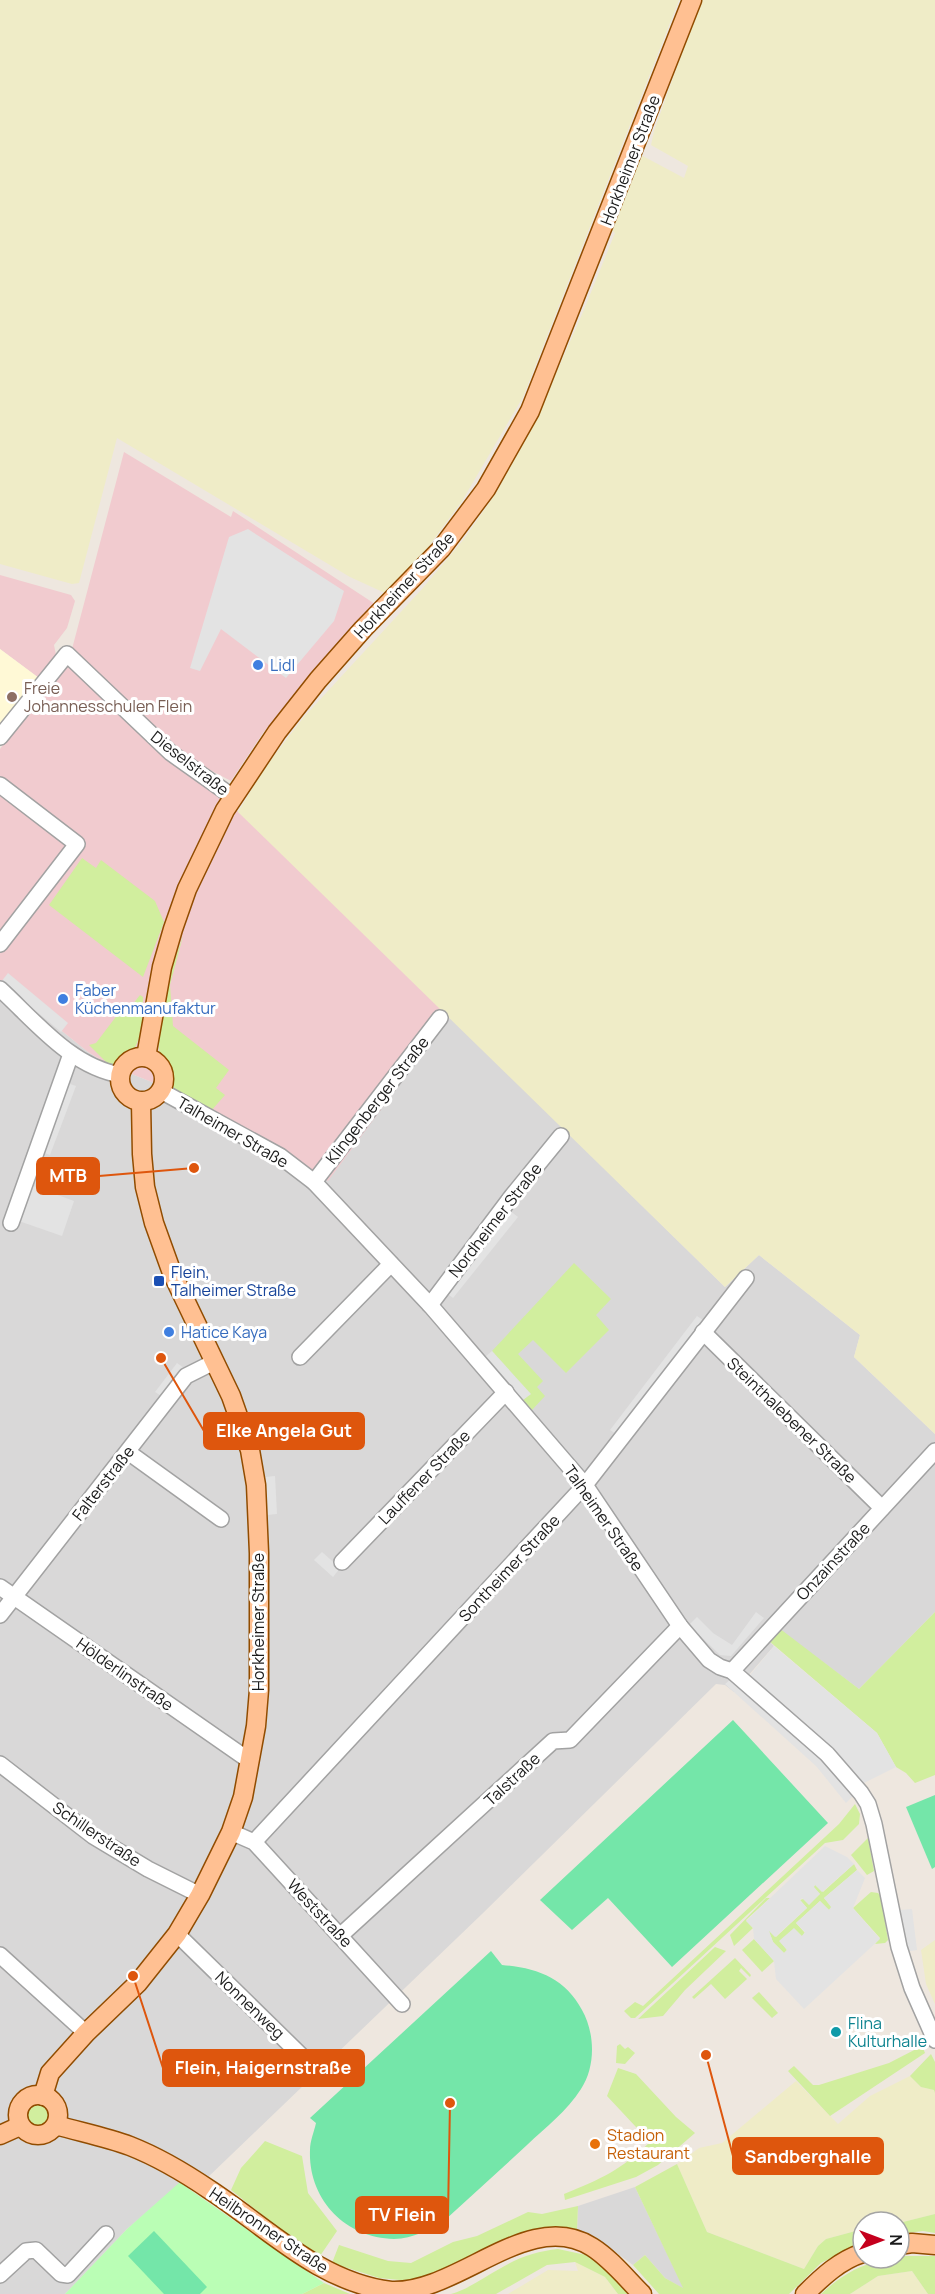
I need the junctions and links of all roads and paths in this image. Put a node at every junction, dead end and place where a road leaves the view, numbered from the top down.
1 (692, 0) edge
2 (0, 737) edge
3 (0, 785) edge
4 (233, 797) junction
5 (0, 944) edge
6 (0, 989) edge
7 (440, 1018) dead end
8 (71, 1054) junction
9 (146, 1058) junction
10 (121, 1075) junction
11 (161, 1091) junction
12 (141, 1102) junction
13 (561, 1136) dead end
14 (314, 1182) junction
15 (11, 1223) dead end
16 (391, 1264) junction
17 (746, 1278) dead end
18 (430, 1305) junction
19 (703, 1332) junction
20 (300, 1357) dead end
21 (214, 1362) junction
22 (506, 1392) junction
23 (935, 1451) edge
24 (128, 1452) junction
25 (585, 1485) junction
26 (882, 1508) junction
27 (221, 1519) dead end
28 (342, 1562) dead end
29 (0, 1587) edge
30 (14, 1597) junction
31 (0, 1616) edge
32 (680, 1626) junction
33 (732, 1671) junction
34 (250, 1761) junction
35 (0, 1764) edge
36 (231, 1832) junction
37 (254, 1842) junction
38 (200, 1895) junction
39 (177, 1935) junction
40 (341, 1935) junction
41 (0, 1955) edge
42 (402, 2004) dead end
43 (86, 2033) junction
44 (935, 2040) edge
45 (322, 2076) dead end
46 (43, 2096) junction
47 (56, 2125) junction
48 (20, 2126) junction
49 (0, 2135) edge
50 (106, 2234) dead end
51 (911, 2242) edge
52 (935, 2245) edge
53 (851, 2260) edge
54 (0, 2275) edge
55 (642, 2294) edge
56 (805, 2294) edge

1 - 4 main road, Horkheimer Straße
2 - 4 street, Dieselstraße
3 - 5 street
4 - 9 main road, Horkheimer Straße
6 - 8 street
7 - 14 street, Klingenberger Straße
8 - 10 street
8 - 15 street
9 - 10 main road
9 - 11 main road
10 - 12 main road
11 - 12 main road
11 - 14 street, Talheimer Straße
12 - 21 main road, Horkheimer Straße
13 - 18 street, Nordheimer Straße
14 - 16 street, Talheimer Straße
16 - 18 street, Talheimer Straße
16 - 20 street
17 - 19 street, Sontheimer Straße
18 - 22 street, Talheimer Straße
19 - 25 street, Sontheimer Straße
19 - 26 street, Steinthalebener Straße
21 - 24 street, Falterstraße
21 - 34 main road, Horkheimer Straße
22 - 25 street, Talheimer Straße
22 - 28 street, Lauffener Straße
23 - 26 street, Onzainstraße
24 - 27 street
24 - 30 street, Falterstraße
25 - 32 street, Talheimer Straße
25 - 37 street, Sontheimer Straße
26 - 33 street, Onzainstraße
29 - 30 street, Hölderlinstraße
30 - 31 street, Falterstraße
30 - 34 street, Hölderlinstraße
32 - 33 street, Talheimer Straße
32 - 40 street, Talstraße
33 - 44 street, Talheimer Straße
34 - 36 main road, Horkheimer Straße
35 - 38 street, Schillerstraße
36 - 37 street, Weststraße
36 - 38 main road, Horkheimer Straße
37 - 40 street, Weststraße
38 - 39 main road, Horkheimer Straße
39 - 43 main road, Horkheimer Straße
39 - 45 street, Nonnenweg
40 - 42 street, Weststraße
41 - 43 street
43 - 46 main road, Horkheimer Straße
46 - 47 main road
46 - 48 main road
47 - 48 main road
47 - 55 main road, Heilbronner Straße
48 - 49 main road
50 - 54 street
51 - 52 main road
53 - 56 main road

